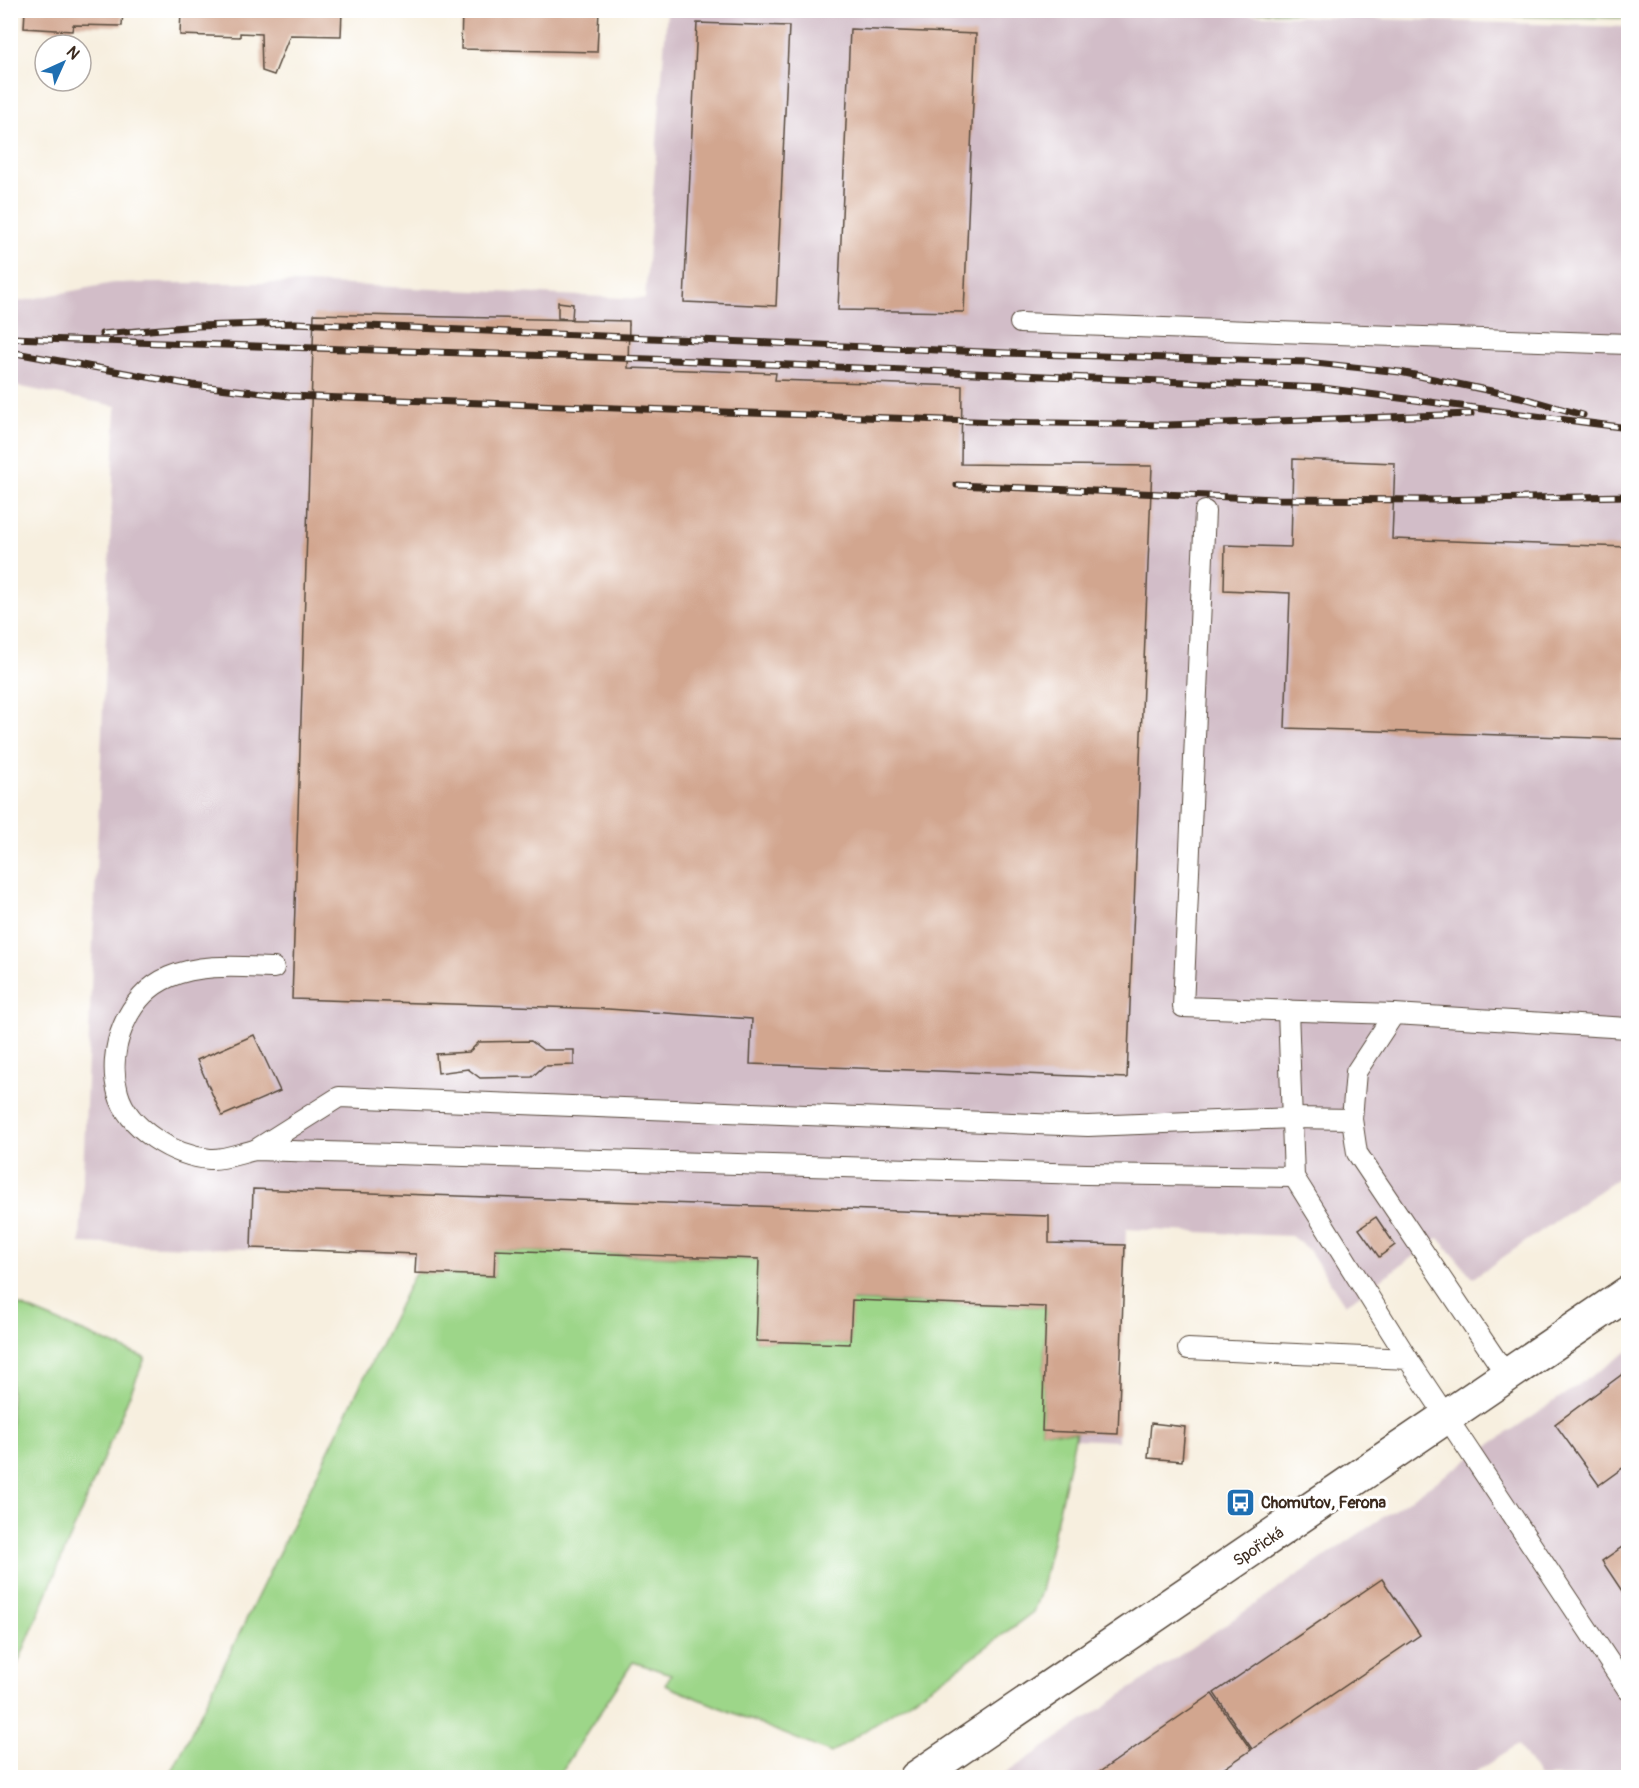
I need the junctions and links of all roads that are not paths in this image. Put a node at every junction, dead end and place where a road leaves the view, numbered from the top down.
1 (1020, 323) dead end
2 (1629, 344) edge
3 (1205, 511) dead end
4 (274, 968) dead end
5 (1288, 1010) junction
6 (1394, 1014) junction
7 (1629, 1028) edge
8 (1292, 1118) junction
9 (1352, 1119) junction
10 (255, 1150) junction
11 (1294, 1178) junction
12 (1629, 1293) edge
13 (1188, 1349) dead end
14 (1408, 1359) junction
15 (1507, 1376) junction
16 (1446, 1418) junction
17 (1629, 1690) edge
18 (916, 1778) edge

1 - 2 lane
3 - 5 lane
4 - 10 lane
5 - 6 lane
5 - 8 lane
6 - 7 lane
6 - 9 lane
8 - 9 lane
8 - 10 lane
8 - 11 lane
9 - 15 lane
10 - 11 lane
11 - 14 lane
12 - 15 street, Spořická
13 - 14 lane
14 - 16 lane
15 - 16 street, Spořická
16 - 17 lane
16 - 18 street, Spořická

